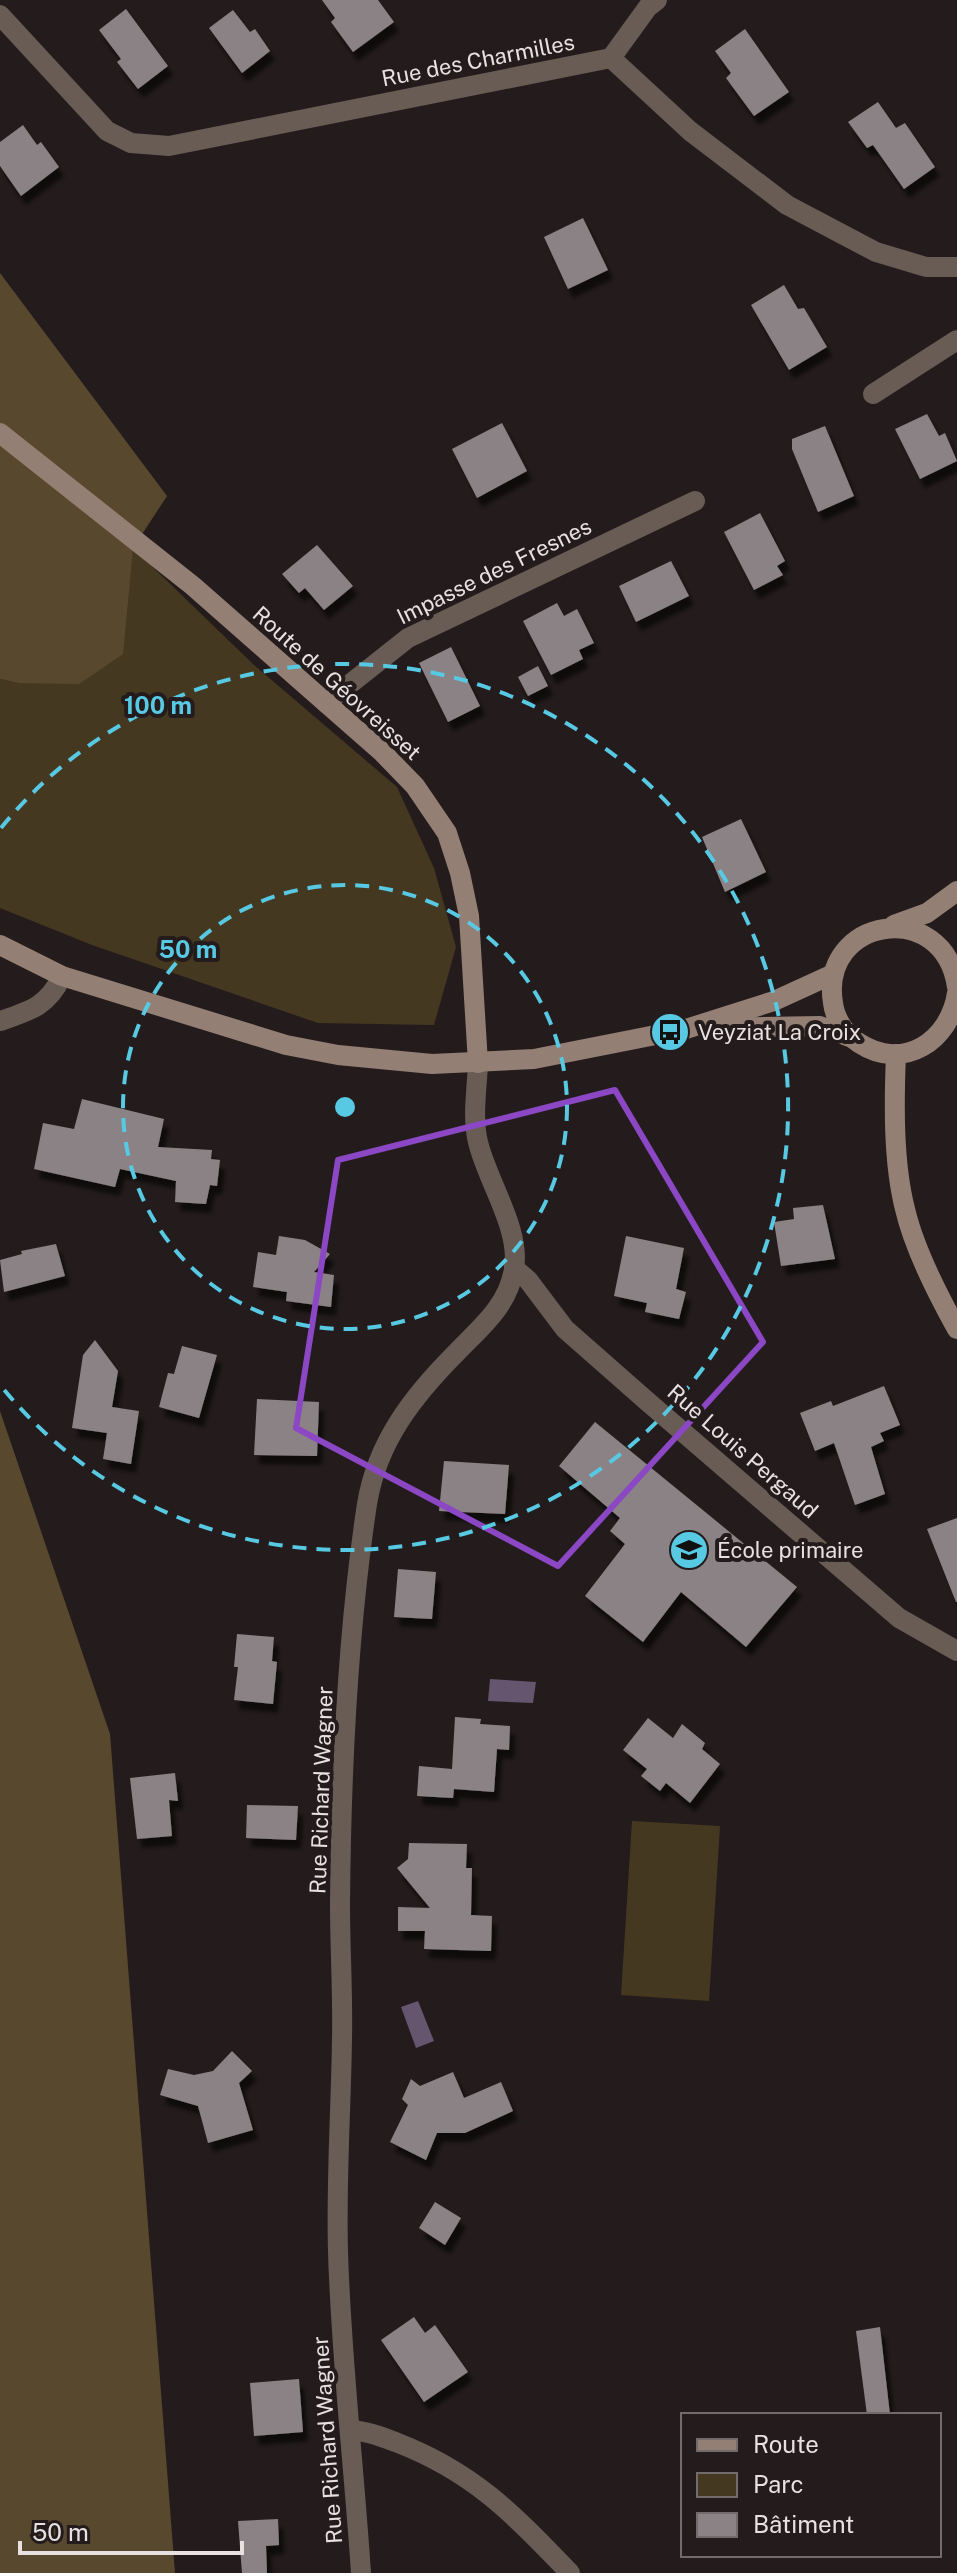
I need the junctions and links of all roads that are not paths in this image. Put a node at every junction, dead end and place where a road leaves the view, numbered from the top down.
1 (657, 0) edge
2 (0, 15) edge
3 (611, 58) junction
4 (957, 267) edge
5 (957, 340) edge
6 (873, 394) dead end
7 (0, 433) edge
8 (695, 501) dead end
9 (326, 703) junction
10 (957, 891) edge
11 (889, 927) junction
12 (0, 945) edge
13 (833, 974) junction
14 (62, 976) junction
15 (956, 979) edge
16 (0, 1021) edge
17 (686, 1029) junction
18 (852, 1039) junction
19 (896, 1054) junction
20 (478, 1063) junction
21 (514, 1268) junction
22 (957, 1329) edge
23 (957, 1651) edge
24 (350, 2430) junction
25 (361, 2573) edge
26 (570, 2573) edge

1 - 3 street
2 - 3 street, Rue des Charmilles
3 - 4 street
5 - 6 street
7 - 9 main road, Route de Géovreisset
8 - 9 street, Impasse des Fresnes
9 - 20 main road, Route de Géovreisset
10 - 11 main road
11 - 13 main road
11 - 15 main road
12 - 14 main road
13 - 17 main road
13 - 18 main road
14 - 16 street
14 - 20 main road
15 - 19 main road
17 - 18 main road
17 - 20 main road
18 - 19 main road
19 - 22 main road
20 - 21 street, Rue Richard Wagner
21 - 23 street, Rue Louis Pergaud
21 - 24 street, Rue Richard Wagner
24 - 25 street, Rue Richard Wagner
24 - 26 street

